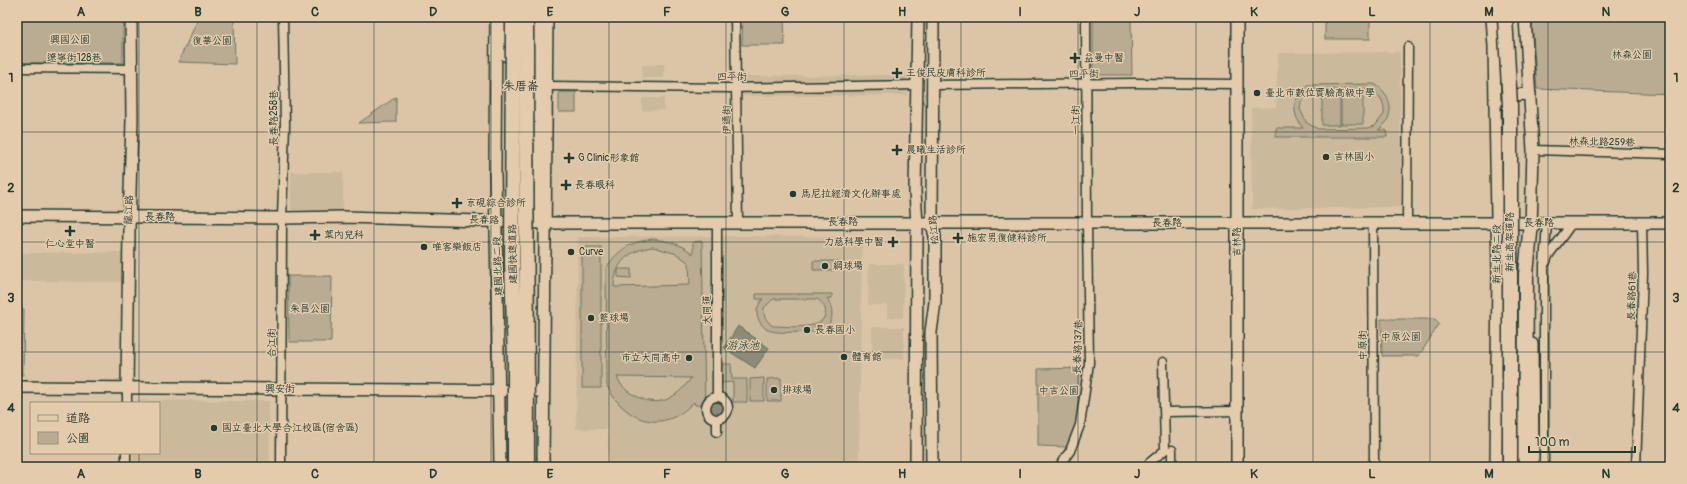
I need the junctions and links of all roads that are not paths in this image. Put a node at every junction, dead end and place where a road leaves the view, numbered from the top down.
1 (131, 17) edge
2 (283, 17) edge
3 (496, 17) edge
4 (505, 17) edge
5 (513, 17) edge
6 (526, 17) edge
7 (536, 17) edge
8 (548, 17) edge
9 (735, 17) edge
10 (918, 17) edge
11 (933, 17) edge
12 (1086, 17) edge
13 (1237, 17) edge
14 (1492, 17) edge
15 (1505, 17) edge
16 (1514, 17) edge
17 (1525, 17) edge
18 (1408, 47) dead end
19 (17, 68) edge
20 (132, 69) junction
21 (1086, 84) junction
22 (1237, 84) junction
23 (917, 85) junction
24 (932, 85) junction
25 (547, 86) junction
26 (736, 88) junction
27 (1530, 94) junction
28 (1511, 100) junction
29 (1496, 144) junction
30 (1533, 150) junction
31 (1670, 154) edge
32 (17, 216) edge
33 (129, 217) junction
34 (282, 218) junction
35 (496, 221) junction
36 (717, 222) junction
37 (738, 222) junction
38 (1087, 222) junction
39 (545, 223) junction
40 (1237, 223) junction
41 (1373, 223) junction
42 (1407, 223) junction
43 (1497, 223) junction
44 (1531, 223) junction
45 (1547, 223) junction
46 (1572, 223) junction
47 (1642, 223) junction
48 (1670, 223) edge
49 (917, 224) junction
50 (932, 224) junction
51 (512, 262) junction
52 (1544, 264) junction
53 (1163, 362) dead end
54 (17, 387) edge
55 (281, 388) junction
56 (127, 389) junction
57 (500, 390) junction
58 (543, 391) junction
59 (717, 397) junction
60 (127, 402) edge
61 (1237, 411) junction
62 (1165, 412) junction
63 (717, 420) junction
64 (717, 432) dead end
65 (1172, 450) dead end
66 (126, 454) edge
67 (1149, 462) dead end
68 (126, 467) edge
69 (281, 467) edge
70 (500, 467) edge
71 (515, 467) edge
72 (527, 467) edge
73 (543, 467) edge
74 (916, 467) edge
75 (932, 467) edge
76 (1061, 467) edge
77 (1172, 467) edge
78 (1237, 467) edge
79 (1374, 467) edge
80 (1496, 467) edge
81 (1502, 467) edge
82 (1510, 467) edge
83 (1519, 467) edge
84 (1523, 467) edge
85 (1533, 467) edge
86 (1544, 467) edge
87 (1636, 467) edge

1 - 20 street, 龍江路
2 - 34 street, 長春路258巷
3 - 35 street, 建國北路二段
4 - 51 highway, bridge
5 - 51 highway, 建國快速道路, bridge
6 - 72 highway, 建國快速道路, bridge
7 - 39 highway
8 - 25 street
9 - 26 street, 伊通街
10 - 23 street, 松江路
11 - 24 street, 松江路
12 - 21 street, 一江街
13 - 22 street, 吉林路
14 - 29 street, 新生北路二段
15 - 28 highway, 新生高架道路, bridge
16 - 83 highway, 新生高架道路
17 - 27 street
18 - 42 street
19 - 20 street, 遼寧街128巷
20 - 33 street, 龍江路
21 - 22 street, 四平街
21 - 24 street, 四平街
21 - 38 street, 一江街
22 - 40 street, 吉林路
23 - 26 street, 四平街
23 - 49 street, 松江路
24 - 50 street, 松江路
25 - 26 street, 四平街
25 - 39 street
26 - 37 street, 伊通街
27 - 28 street
27 - 30 street
28 - 29 street
28 - 81 highway, bridge
28 - 82 highway, 新生高架道路, bridge
29 - 43 street, 新生北路二段
30 - 31 street, 林森北路259巷
30 - 44 street
32 - 33 street, 長春路
33 - 34 street, 長春路
33 - 56 street, 龍江路
34 - 35 street, 長春路
34 - 55 street, 合江街
35 - 39 street, 長春路
35 - 57 street, 建國北路二段
36 - 37 street, 長春路
36 - 39 street, 長春路
36 - 59 street, 大同道
37 - 49 street, 長春路
38 - 40 street, 長春路
38 - 50 street, 長春路
38 - 76 street, 長春路137巷
39 - 58 street
40 - 41 street, 長春路
40 - 61 street, 吉林路
41 - 42 street, 長春路
41 - 79 street, 中原街
42 - 43 street, 長春路
43 - 44 street, 長春路
43 - 80 street, 新生北路二段
44 - 45 street, 長春路
44 - 84 highway
44 - 85 street
45 - 46 street, 長春路
45 - 52 street
46 - 47 street, 長春路
46 - 52 street
47 - 48 street, 長春路
47 - 87 street, 長春路61巷
49 - 50 street, 長春路
49 - 74 street, 松江路
50 - 75 street, 松江路
51 - 71 highway, 建國快速道路, bridge
52 - 86 street
53 - 62 street
54 - 56 street, 興安街
55 - 56 street, 興安街
55 - 57 street, 興安街
55 - 69 street, 合江街
56 - 60 street, 龍江路
57 - 58 street, 興安街
57 - 70 street, 建國北路二段
58 - 73 street
59 - 63 street
59 - 63 street
61 - 62 street
61 - 78 street, 吉林路
62 - 67 street
63 - 64 street
65 - 77 street
66 - 68 street

